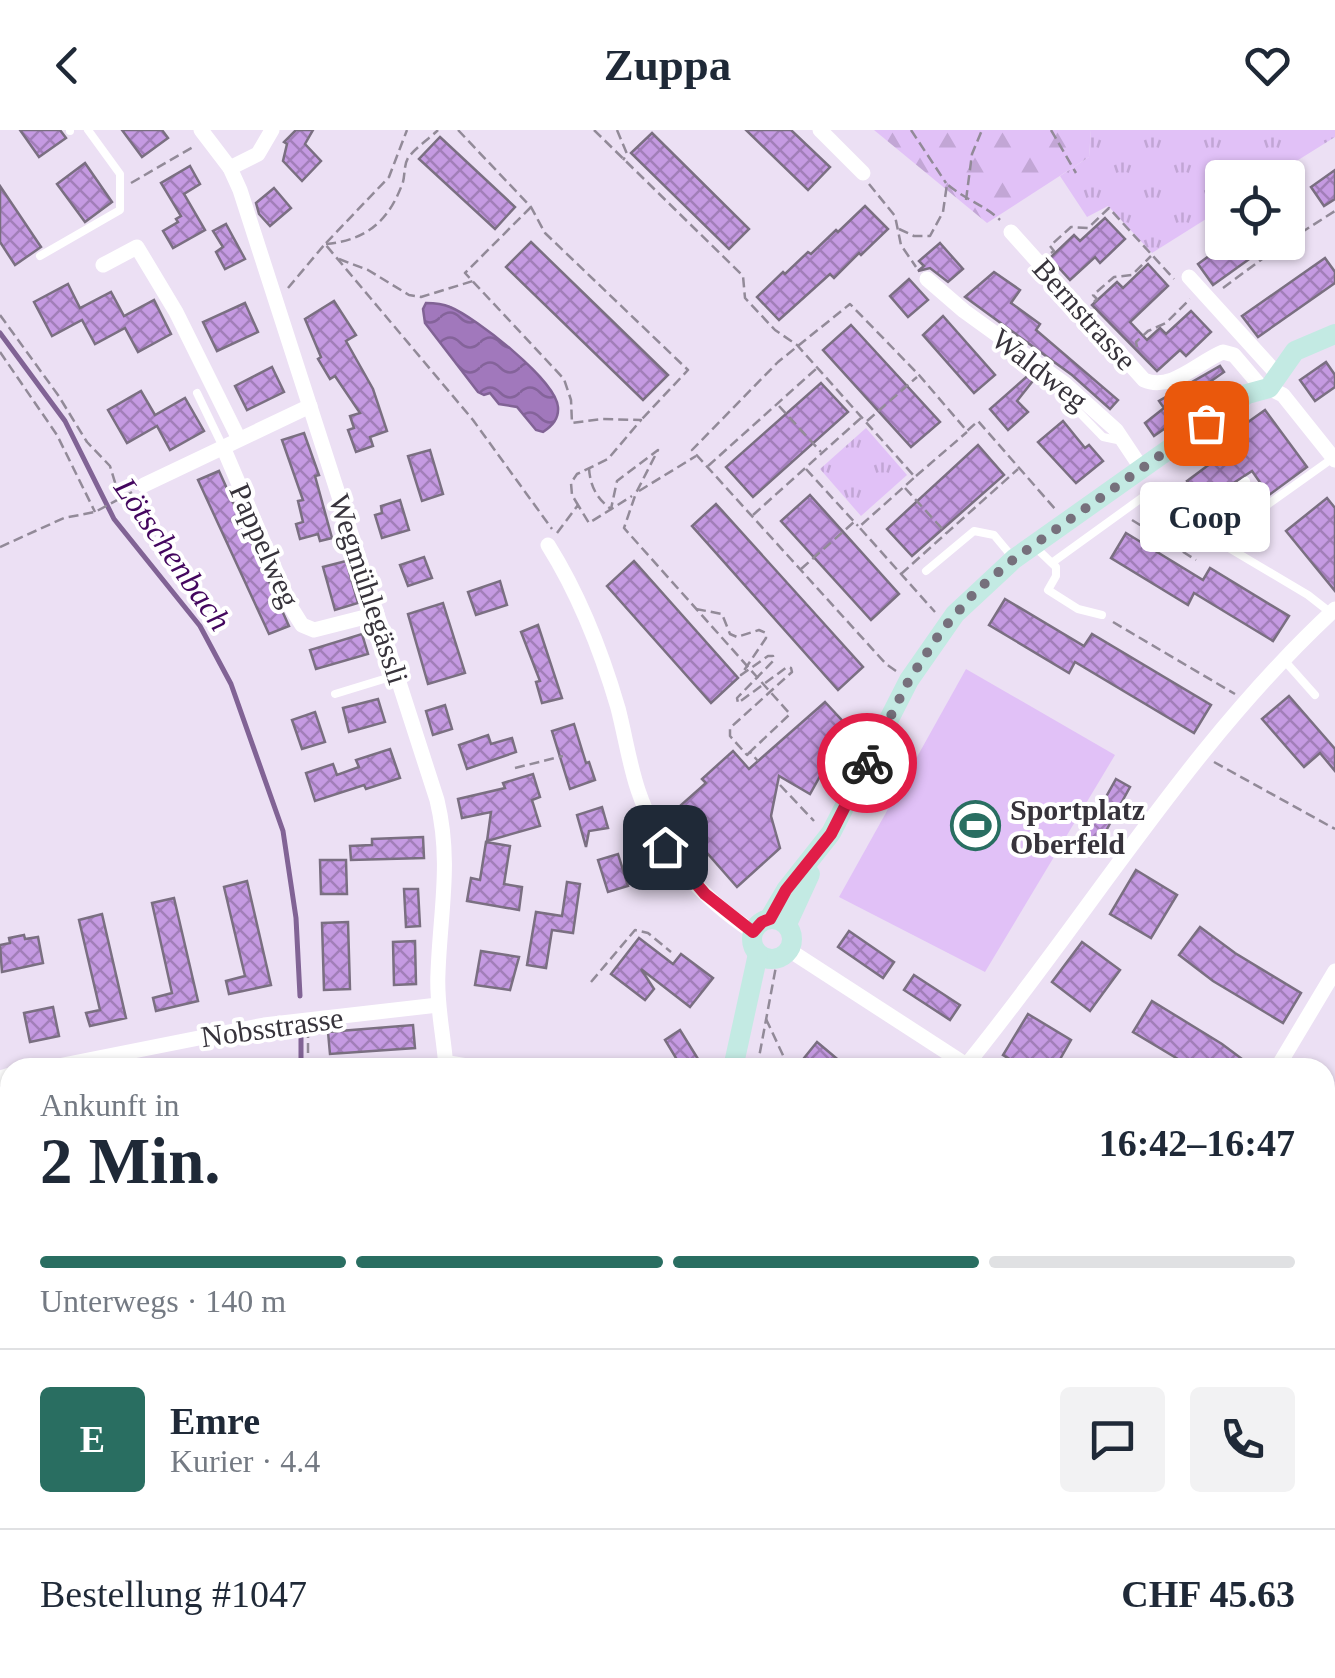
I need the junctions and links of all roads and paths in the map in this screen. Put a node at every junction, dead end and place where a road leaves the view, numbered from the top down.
1 (88, 130) edge
2 (272, 130) edge
3 (406, 130) edge
4 (438, 130) edge
5 (458, 130) edge
6 (594, 130) edge
7 (617, 130) edge
8 (820, 130) edge
9 (911, 130) edge
10 (982, 130) edge
11 (1050, 130) edge
12 (204, 134) edge
13 (624, 160) junction
14 (230, 168) junction
15 (864, 173) joint
16 (1076, 173) dead end
17 (946, 184) junction
18 (120, 189) junction
19 (966, 200) junction
20 (532, 207) junction
21 (1335, 211) edge
22 (899, 230) junction
23 (1305, 230) edge
24 (1011, 232) joint
25 (325, 244) junction
26 (1152, 255) junction
27 (40, 256) dead end
28 (1048, 256) dead end
29 (338, 259) junction
30 (1261, 260) edge
31 (103, 265) dead end
32 (927, 279) joint
33 (473, 281) junction
34 (1192, 286) junction
35 (276, 302) junction
36 (1091, 305) dead end
37 (0, 315) edge
38 (1335, 334) edge
39 (797, 345) junction
40 (1135, 348) dead end
41 (0, 352) edge
42 (818, 368) junction
43 (919, 375) junction
44 (1269, 383) junction
45 (196, 393) dead end
46 (777, 404) junction
47 (1070, 404) dead end
48 (310, 406) junction
49 (862, 417) junction
50 (640, 420) junction
51 (866, 422) junction
52 (967, 431) junction
53 (239, 440) junction
54 (1124, 442) junction
55 (223, 447) junction
56 (822, 453) junction
57 (697, 455) junction
58 (1334, 459) edge
59 (707, 467) junction
60 (589, 468) junction
61 (805, 468) junction
62 (1019, 468) junction
63 (1142, 469) junction
64 (915, 477) junction
65 (1246, 481) dead end
66 (144, 485) dead end
67 (904, 487) junction
68 (636, 493) junction
69 (578, 505) junction
70 (611, 509) junction
71 (96, 512) junction
72 (1122, 513) junction
73 (752, 516) junction
74 (854, 522) junction
75 (1066, 522) junction
76 (1188, 522) junction
77 (859, 527) junction
78 (946, 533) junction
79 (552, 539) junction
80 (1218, 540) junction
81 (1033, 545) junction
82 (0, 547) edge
83 (1014, 559) junction
84 (1196, 560) dead end
85 (1053, 562) junction
86 (800, 570) junction
87 (926, 571) dead end
88 (901, 574) junction
89 (695, 609) junction
90 (1333, 611) edge
91 (936, 613) dead end
92 (377, 614) junction
93 (1102, 615) joint
94 (1284, 659) junction
95 (749, 669) junction
96 (897, 672) dead end
97 (397, 675) junction
98 (757, 678) junction
99 (763, 685) junction
100 (770, 692) junction
101 (334, 694) dead end
102 (1315, 695) dead end
103 (1245, 700) junction
104 (750, 752) junction
105 (1200, 754) junction
106 (562, 756) dead end
107 (758, 761) dead end
108 (515, 768) dead end
109 (780, 785) dead end
110 (814, 821) dead end
111 (1335, 829) edge
112 (770, 925) junction
113 (672, 952) dead end
114 (774, 956) junction
115 (1335, 971) edge
116 (591, 982) dead end
117 (438, 1006) junction
118 (766, 1019) junction
119 (308, 1020) junction
120 (95, 1058) edge
121 (308, 1058) edge
122 (445, 1058) edge
123 (737, 1058) edge
124 (749, 1058) edge
125 (759, 1058) edge
126 (784, 1058) edge
127 (953, 1058) edge
128 (973, 1058) edge
129 (1283, 1058) edge

1 - 18 lane
2 - 14 street
3 - 25 path
4 - 25 path
5 - 20 path
6 - 13 path
7 - 13 path
8 - 15 street
9 - 17 path
10 - 19 path
11 - 16 path
12 - 14 street, Wegmühlegässli
12 - 18 path
13 - 39 path
14 - 35 street, Wegmühlegässli
15 - 22 path
17 - 19 path
17 - 22 path
18 - 27 lane
19 - 24 path
20 - 33 path
20 - 50 path
21 - 23 path
22 - 32 path
24 - 44 street, Bernstrasse
25 - 29 path
25 - 35 path
26 - 28 path
26 - 34 path
26 - 36 path
29 - 33 path
29 - 79 path
30 - 34 path
31 - 53 street, Pappelweg
32 - 54 street, Waldweg
33 - 50 path
34 - 40 path
34 - 44 street
35 - 48 street, Wegmühlegässli
37 - 71 path
38 - 44 main road
39 - 42 path
39 - 43 path
39 - 57 path
41 - 71 path
42 - 46 path
42 - 49 path
43 - 51 path
43 - 52 path
44 - 58 street
44 - 63 main road
45 - 55 lane
46 - 56 path
46 - 59 path
47 - 54 lane
48 - 53 street, Pappelweg
48 - 92 street, Wegmühlegässli
49 - 51 path
49 - 56 path
50 - 60 path
51 - 64 path
52 - 62 path
52 - 64 path
53 - 55 street, Pappelweg
54 - 63 street, Waldweg
55 - 66 street, Pappelweg
55 - 92 street, Pappelweg
56 - 61 path
57 - 59 path
57 - 68 path
58 - 80 lane
59 - 73 path
60 - 69 path
60 - 70 path
61 - 73 path
61 - 74 path
62 - 75 path
62 - 78 path
63 - 75 main road
64 - 67 path
65 - 76 lane
67 - 77 path
67 - 78 path
68 - 70 path
68 - 70 path
68 - 89 path
69 - 70 path
69 - 79 path
71 - 82 path
72 - 76 lane
72 - 84 path
72 - 85 lane
73 - 86 path
74 - 77 path
74 - 86 path
75 - 81 main road
76 - 80 lane
77 - 88 path
78 - 88 path
79 - 112 street
80 - 90 lane
81 - 83 main road
81 - 85 lane
83 - 87 lane
83 - 112 main road
85 - 93 lane
86 - 96 path
88 - 91 path
89 - 95 path
89 - 95 path
90 - 94 street
92 - 97 street, Wegmühlegässli
93 - 103 path
94 - 102 lane
94 - 103 street
95 - 98 path
95 - 98 path
97 - 101 lane
97 - 117 street, Wegmühlegässli
98 - 99 path
98 - 99 path
99 - 100 path
99 - 100 path
100 - 104 path
100 - 104 path
103 - 105 street
104 - 107 path
105 - 111 path
105 - 128 street
106 - 108 path
109 - 110 path
112 - 114 main road
112 - 114 main road
113 - 116 path
114 - 118 path
114 - 123 main road
114 - 124 main road
114 - 127 street
115 - 129 street
117 - 119 street, Nobsstrasse
117 - 122 street, Wegmühlegässli
118 - 125 path
118 - 126 path
119 - 120 street, Nobsstrasse
119 - 121 path

